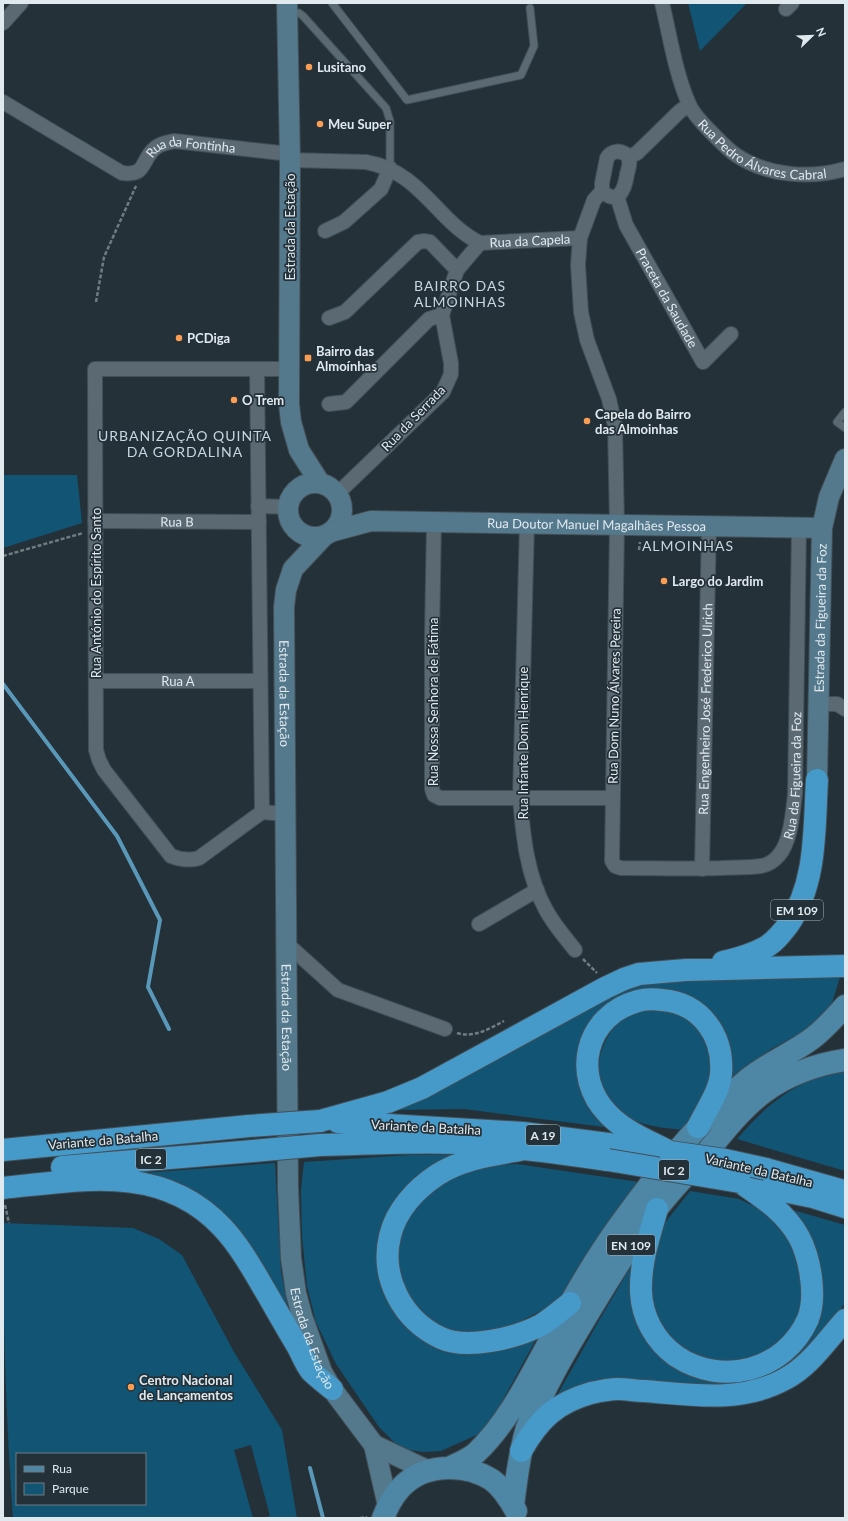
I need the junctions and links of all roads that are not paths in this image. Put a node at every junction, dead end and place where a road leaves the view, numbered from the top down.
1 (21, 3) edge
2 (332, 3) edge
3 (662, 3) edge
4 (287, 7) edge
5 (530, 8) dead end
6 (3, 23) edge
7 (3, 102) edge
8 (689, 105) junction
9 (290, 157) junction
10 (629, 157) junction
11 (390, 168) junction
12 (845, 169) edge
13 (602, 191) junction
14 (617, 196) junction
15 (325, 231) dead end
16 (580, 238) junction
17 (486, 243) junction
18 (457, 270) junction
19 (329, 318) dead end
20 (443, 320) junction
21 (731, 334) dead end
22 (257, 368) junction
23 (289, 369) junction
24 (329, 404) dead end
25 (845, 412) edge
26 (845, 428) edge
27 (299, 450) junction
28 (845, 459) edge
29 (320, 483) junction
30 (297, 490) junction
31 (340, 500) junction
32 (258, 506) junction
33 (290, 516) junction
34 (371, 521) junction
35 (258, 522) junction
36 (434, 522) junction
37 (527, 524) junction
38 (95, 525) junction
39 (617, 525) junction
40 (709, 526) junction
41 (799, 527) junction
42 (822, 528) junction
43 (329, 534) junction
44 (293, 570) junction
45 (96, 681) junction
46 (260, 681) junction
47 (818, 704) junction
48 (845, 709) edge
49 (817, 780) joint
50 (520, 798) junction
51 (613, 798) junction
52 (262, 812) junction
53 (284, 814) junction
54 (615, 866) joint
55 (702, 869) junction
56 (537, 890) junction
57 (479, 924) dead end
58 (286, 943) junction
59 (575, 950) road end
60 (845, 966) edge
61 (686, 970) junction
62 (845, 1006) edge
63 (445, 1029) dead end
64 (845, 1060) edge
65 (320, 1121) junction
66 (698, 1127) junction
67 (3, 1150) edge
68 (520, 1150) junction
69 (670, 1152) junction
70 (3, 1173) edge
71 (51, 1175) junction
72 (740, 1182) junction
73 (845, 1191) edge
74 (4, 1195) edge
75 (845, 1207) edge
76 (656, 1209) junction
77 (570, 1303) junction
78 (845, 1320) edge
79 (332, 1389) junction
80 (374, 1445) junction
81 (521, 1450) junction
82 (451, 1467) junction
83 (429, 1470) junction
84 (386, 1512) edge
85 (516, 1512) edge

1 - 6 street
2 - 5 lane
3 - 8 street, Rua Pedro Álvares Cabral
4 - 9 main road, Estrada da Estação
4 - 11 lane
7 - 9 street, Rua da Fontinha
8 - 10 street
8 - 12 street, Rua Pedro Álvares Cabral
9 - 11 street, Rua da Capela
9 - 23 main road, Estrada da Estação
10 - 13 street
10 - 14 street
11 - 15 street
11 - 17 street, Rua da Capela
13 - 14 street
13 - 16 street
14 - 21 street, Praceta da Saudade
16 - 17 street, Rua da Capela
16 - 39 street, Rua da Capela
17 - 18 street
18 - 19 street
18 - 20 street
20 - 24 street
20 - 31 street, Rua da Serrada
22 - 23 street, Rua António do Espírito Santo
22 - 32 street
22 - 38 street, Rua António do Espírito Santo
23 - 27 main road, Estrada da Estação
25 - 26 lane
27 - 29 main road, Estrada da Estação
27 - 30 main road, Estrada da Estação
28 - 42 main road, Estrada da Figueira da Foz / EM 109
29 - 30 main road
29 - 31 main road, Estrada da Estação
30 - 33 main road, Estrada da Estação
31 - 34 main road, Rua Doutor Manuel Magalhães Pessoa
31 - 43 main road, Estrada da Estação
32 - 33 street
32 - 35 street
33 - 43 main road
33 - 44 main road, Estrada da Estação
34 - 36 main road, Rua Doutor Manuel Magalhães Pessoa
34 - 43 main road, Rua Doutor Manuel Magalhães Pessoa
35 - 38 street, Rua B
35 - 46 street
36 - 37 main road, Rua Doutor Manuel Magalhães Pessoa
36 - 50 street, Rua Nossa Senhora de Fátima
37 - 39 main road, Rua Doutor Manuel Magalhães Pessoa
37 - 50 street, Rua Infante Dom Henrique
38 - 45 street, Rua António do Espírito Santo
39 - 40 main road, Rua Doutor Manuel Magalhães Pessoa
39 - 51 street, Rua Dom Nuno Álvares Pereira
40 - 41 main road, Rua Doutor Manuel Magalhães Pessoa
40 - 55 street, Rua Engenheiro José Frederico Ulrich
41 - 42 main road, Rua Doutor Manuel Magalhães Pessoa
41 - 55 street, Rua da Figueira da Foz
42 - 47 main road, Estrada da Figueira da Foz / EM 109
43 - 44 main road, Estrada da Estação
44 - 53 main road, Estrada da Estação
45 - 46 street, Rua A
45 - 52 street, Rua António do Espírito Santo
46 - 52 street
47 - 48 street
47 - 49 main road, Estrada da Figueira da Foz / EM 109
49 - 61 highway, EM 109
50 - 51 street, Rua Nossa Senhora de Fátima
50 - 56 street, Rua Infante Dom Henrique
51 - 54 street, Rua Dom Nuno Álvares Pereira
52 - 53 street
53 - 58 main road, Estrada da Estação
54 - 55 street, Rua da Figueira da Foz
56 - 57 street
56 - 59 street, Rua Infante Dom Henrique
58 - 63 street
58 - 79 main road, Estrada da Estação
60 - 61 highway
61 - 65 highway
62 - 66 main road, EN 109
64 - 76 main road, EN 109
65 - 67 highway, Variante da Batalha / A 19, bridge
65 - 69 highway, Variante da Batalha / A 19
66 - 69 highway
66 - 77 main road, EN 109
68 - 71 highway, IC 2, bridge
68 - 72 highway, IC 2, bridge
68 - 77 highway
69 - 73 highway, Variante da Batalha / A 19, bridge
70 - 71 highway, Variante da Batalha
71 - 74 highway
71 - 79 highway
72 - 75 highway, IC 2
72 - 76 highway
76 - 81 main road, EN 109
77 - 82 main road, EN 109
78 - 81 highway
79 - 80 main road, Estrada da Estação
80 - 83 main road, Estrada da Estação
80 - 84 main road, Estrada da Estação
81 - 85 main road, EN 109
82 - 83 main road
82 - 85 main road
83 - 84 main road

